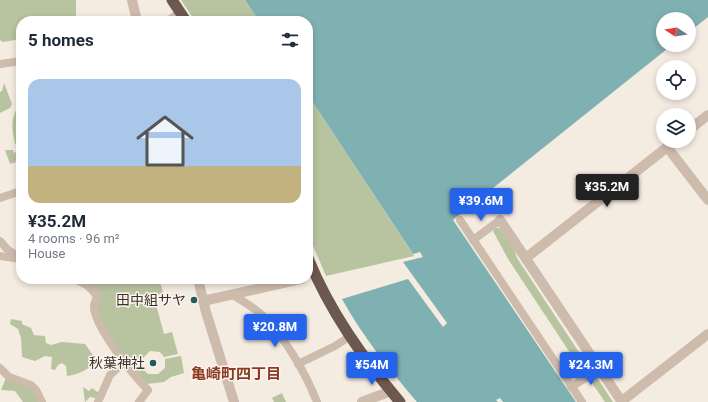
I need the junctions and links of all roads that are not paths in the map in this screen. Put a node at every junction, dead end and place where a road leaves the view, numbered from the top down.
1 (132, 0) edge
2 (172, 0) edge
3 (136, 16) edge
4 (182, 16) edge
5 (16, 62) edge
6 (0, 64) edge
7 (708, 115) edge
8 (696, 124) edge
9 (666, 148) edge
10 (674, 148) edge
11 (16, 193) edge
12 (0, 198) edge
13 (708, 200) edge
14 (460, 220) dead end
15 (500, 220) joint
16 (473, 240) junction
17 (0, 241) edge
18 (16, 255) edge
19 (0, 256) edge
20 (16, 258) edge
21 (526, 258) junction
22 (313, 278) edge
23 (84, 284) edge
24 (199, 284) edge
25 (280, 284) edge
26 (234, 295) junction
27 (203, 301) junction
28 (708, 334) edge
29 (350, 337) junction
30 (124, 362) junction
31 (298, 364) junction
32 (0, 368) edge
33 (600, 368) junction
34 (571, 387) junction
35 (391, 391) junction
36 (42, 402) edge
37 (98, 402) edge
38 (139, 402) edge
39 (234, 402) edge
40 (317, 402) edge
41 (362, 402) edge
42 (400, 402) edge
43 (582, 402) edge
44 (622, 402) edge

1 - 3 street
2 - 4 highway
5 - 6 street
7 - 8 street
9 - 21 street
10 - 13 street
11 - 12 street
14 - 16 street
15 - 16 street
15 - 21 street
16 - 34 street
17 - 18 street
19 - 20 street
21 - 33 street
22 - 29 highway
23 - 30 street
24 - 27 street
25 - 26 street
26 - 27 street
26 - 31 street
27 - 39 street
28 - 44 street
29 - 31 street
29 - 35 highway
30 - 37 street
30 - 38 street
31 - 40 street
32 - 36 street
33 - 34 street
33 - 44 street
34 - 43 street
35 - 41 street
35 - 42 highway

